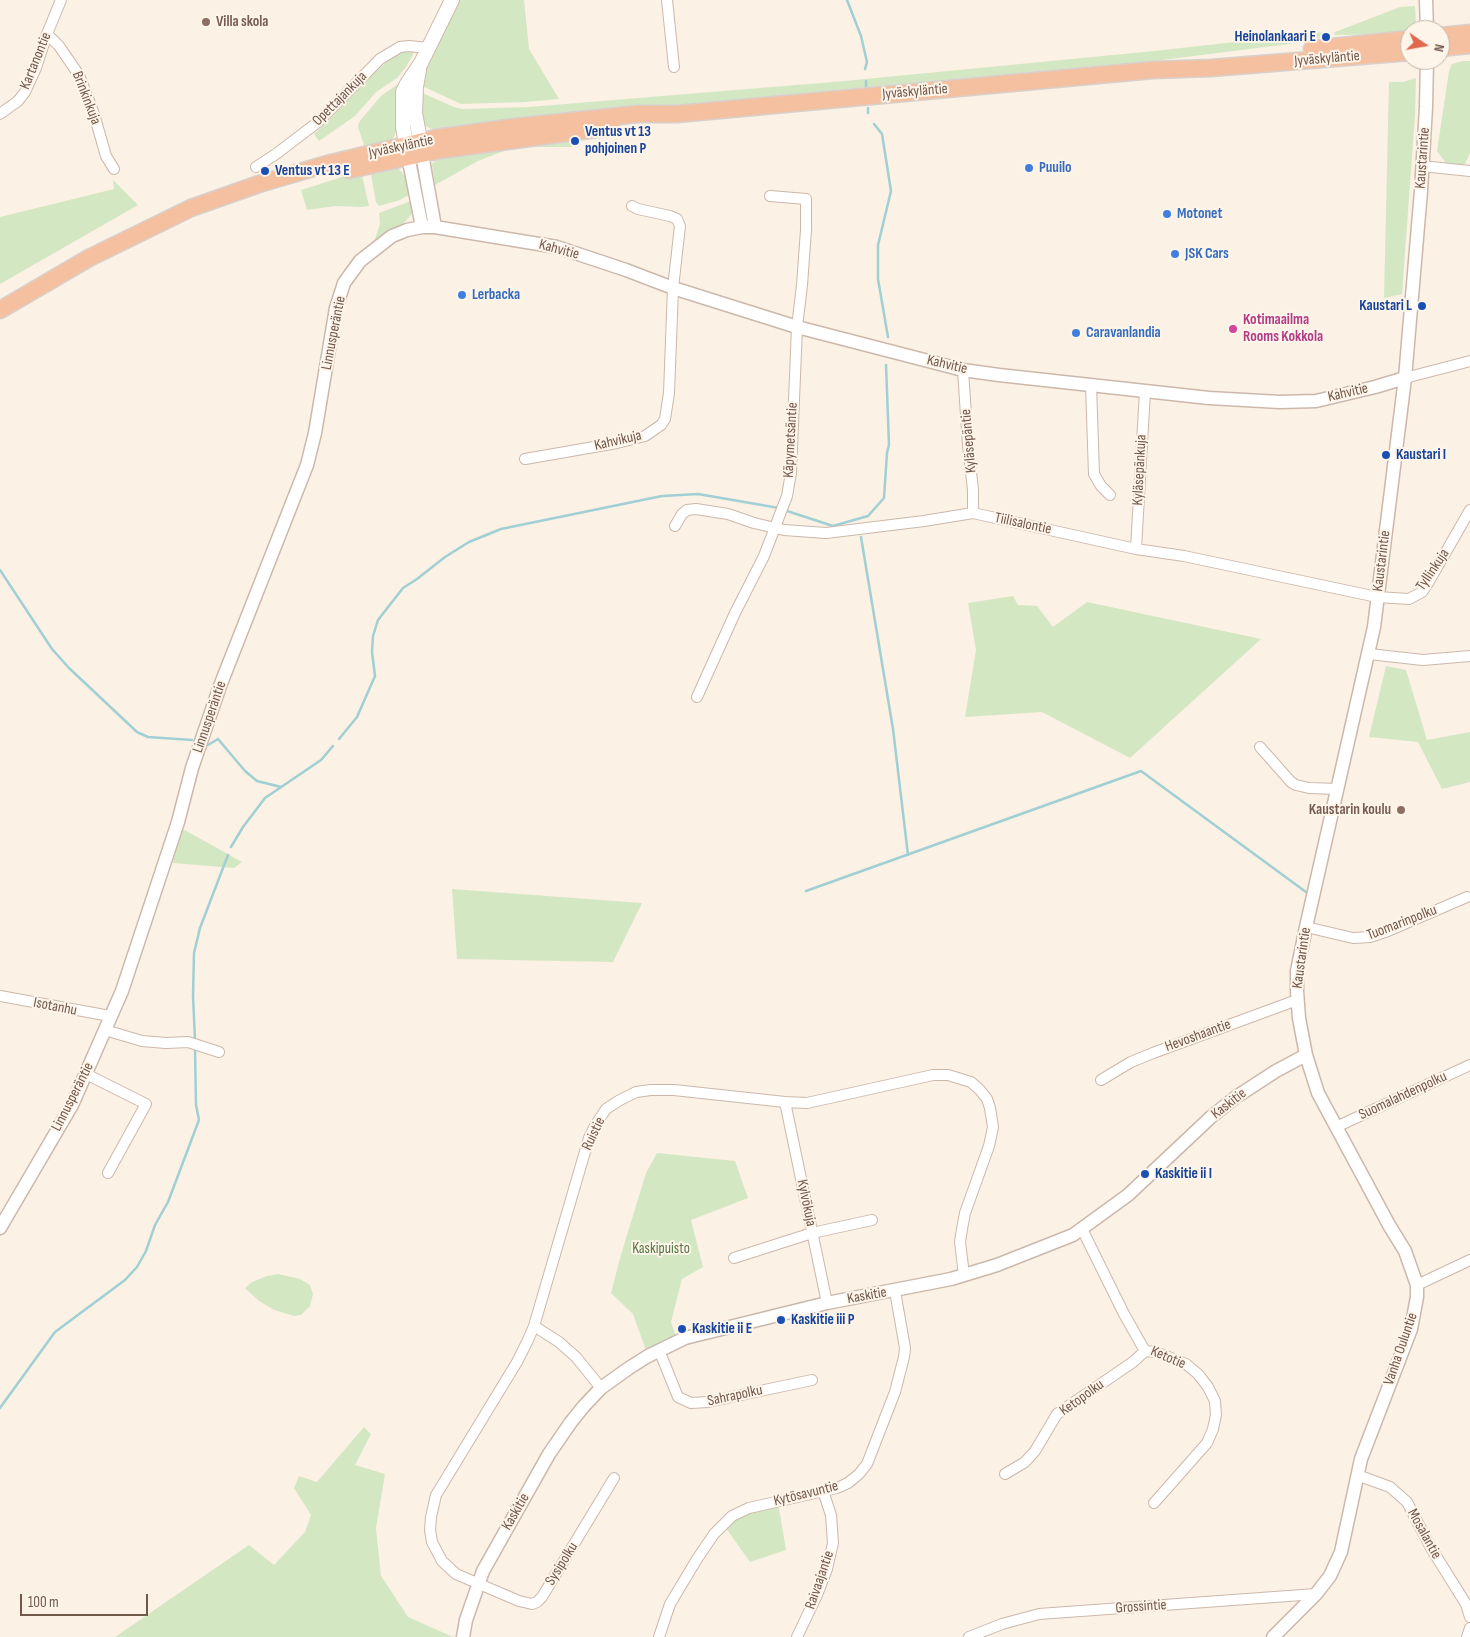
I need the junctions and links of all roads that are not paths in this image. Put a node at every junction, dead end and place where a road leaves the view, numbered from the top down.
1 (61, 0) edge
2 (452, 0) edge
3 (667, 0) edge
4 (1426, 0) edge
5 (1427, 20) edge
6 (1470, 33) edge
7 (47, 34) junction
8 (1450, 35) edge
9 (1400, 40) edge
10 (1470, 45) edge
11 (1450, 47) edge
12 (428, 48) junction
13 (1400, 53) edge
14 (674, 66) dead end
15 (1153, 70) junction
16 (1427, 70) edge
17 (0, 114) edge
18 (414, 149) junction
19 (1422, 166) junction
20 (256, 167) dead end
21 (114, 169) dead end
22 (1470, 171) edge
23 (770, 196) dead end
24 (632, 206) dead end
25 (422, 227) junction
26 (436, 227) junction
27 (673, 288) junction
28 (0, 310) edge
29 (797, 327) junction
30 (1470, 361) edge
31 (963, 370) junction
32 (1405, 378) junction
33 (1090, 385) junction
34 (1145, 391) junction
35 (525, 458) dead end
36 (1110, 495) dead end
37 (1470, 510) edge
38 (973, 513) junction
39 (675, 526) dead end
40 (775, 528) junction
41 (1136, 549) junction
42 (1377, 597) junction
43 (1369, 654) junction
44 (1470, 656) edge
45 (696, 696) dead end
46 (1260, 747) dead end
47 (1338, 789) junction
48 (1467, 897) dead end
49 (1306, 927) junction
50 (0, 996) edge
51 (1297, 1000) junction
52 (110, 1016) junction
53 (105, 1030) junction
54 (219, 1052) dead end
55 (1306, 1055) junction
56 (1470, 1065) edge
57 (86, 1074) junction
58 (1101, 1080) dead end
59 (785, 1102) junction
60 (1336, 1128) junction
61 (108, 1173) dead end
62 (872, 1220) dead end
63 (0, 1228) edge
64 (1082, 1228) junction
65 (812, 1233) junction
66 (734, 1258) dead end
67 (1470, 1260) edge
68 (964, 1275) junction
69 (1417, 1285) junction
70 (895, 1291) junction
71 (827, 1303) junction
72 (534, 1326) junction
73 (659, 1350) junction
74 (1145, 1350) junction
75 (812, 1380) dead end
76 (601, 1388) junction
77 (1005, 1474) dead end
78 (1357, 1475) junction
79 (614, 1478) dead end
80 (823, 1491) junction
81 (1154, 1504) dead end
82 (482, 1585) junction
83 (1316, 1594) junction
84 (1470, 1617) edge
85 (1470, 1628) edge
86 (463, 1637) edge
87 (659, 1637) edge
88 (797, 1637) edge
89 (969, 1637) edge
90 (1273, 1637) edge
91 (1467, 1637) edge

1 - 7 street, Kartanontie
2 - 12 main road
3 - 14 street
4 - 5 street
6 - 8 highway
7 - 17 street, Kartanontie
7 - 21 street, Brinkinkuja
9 - 15 highway, Jyväskyläntie
10 - 11 highway
12 - 18 main road
12 - 20 street, Opettajankuja
13 - 15 highway, Jyväskyläntie
15 - 18 highway, Jyväskyläntie
16 - 19 street, Kaustarintie
18 - 25 street
18 - 26 street
18 - 28 highway, Jyväskyläntie
19 - 22 street
19 - 32 street, Kaustarintie
23 - 29 street, Käpymetsäntie
24 - 27 street
25 - 26 street, Linnusperäntie
25 - 52 street, Linnusperäntie
26 - 27 street, Kahvitie
27 - 29 street, Kahvitie
27 - 35 street, Kahvikuja
29 - 31 street, Kahvitie
29 - 40 street, Käpymetsäntie
30 - 32 street, Kahvitie
31 - 33 street, Kahvitie
31 - 38 street, Kyläsepäntie
32 - 34 street, Kahvitie
32 - 42 street, Kaustarintie
33 - 34 street, Kahvitie
33 - 36 street
34 - 41 street, Kyläsepänkuja
37 - 42 street, Tyllinkuja
38 - 40 street, Tiilisalontie
38 - 41 street, Tiilisalontie
39 - 40 street, Tiilisalontie
40 - 45 street, Käpymetsäntie
41 - 42 street, Tiilisalontie
42 - 43 street, Kaustarintie
43 - 44 street
43 - 47 street, Kaustarintie
46 - 47 street
47 - 49 street, Kaustarintie
48 - 49 street, Tuomarinpolku
49 - 51 street, Kaustarintie
50 - 52 street, Isotanhu
51 - 55 street, Kaustarintie
51 - 58 street, Hevoshaantie
52 - 53 street, Linnusperäntie
53 - 54 street
53 - 57 street, Linnusperäntie
55 - 60 street, Vanha Ouluntie
55 - 64 street, Kaskitie
56 - 60 street, Suomalahdenpolku
57 - 61 street
57 - 63 street, Linnusperäntie
59 - 65 street, Kylvökuja
59 - 68 street, Ruistie
59 - 72 street, Ruistie
60 - 69 street, Vanha Ouluntie
62 - 65 street
64 - 68 street, Kaskitie
64 - 74 street, Ketotie
65 - 66 street
65 - 71 street, Kylvökuja
67 - 69 street
68 - 70 street, Kaskitie
69 - 78 street, Vanha Ouluntie
70 - 71 street, Kaskitie
70 - 80 street, Kytösavuntie
71 - 73 street, Kaskitie
72 - 76 street
72 - 82 street, Ruistie
73 - 75 street, Sahrapolku
73 - 76 street, Kaskitie
74 - 77 street, Ketopolku
74 - 81 street, Ketotie
76 - 82 street, Kaskitie
78 - 83 street, Vanha Ouluntie
78 - 84 street, Mosalantie
79 - 82 street, Sysipolku
80 - 87 street, Kytösavuntie
80 - 88 street, Raivaajantie
82 - 86 street, Kaskitie
83 - 89 street, Grossintie
83 - 90 street, Vanha Ouluntie
85 - 91 street

